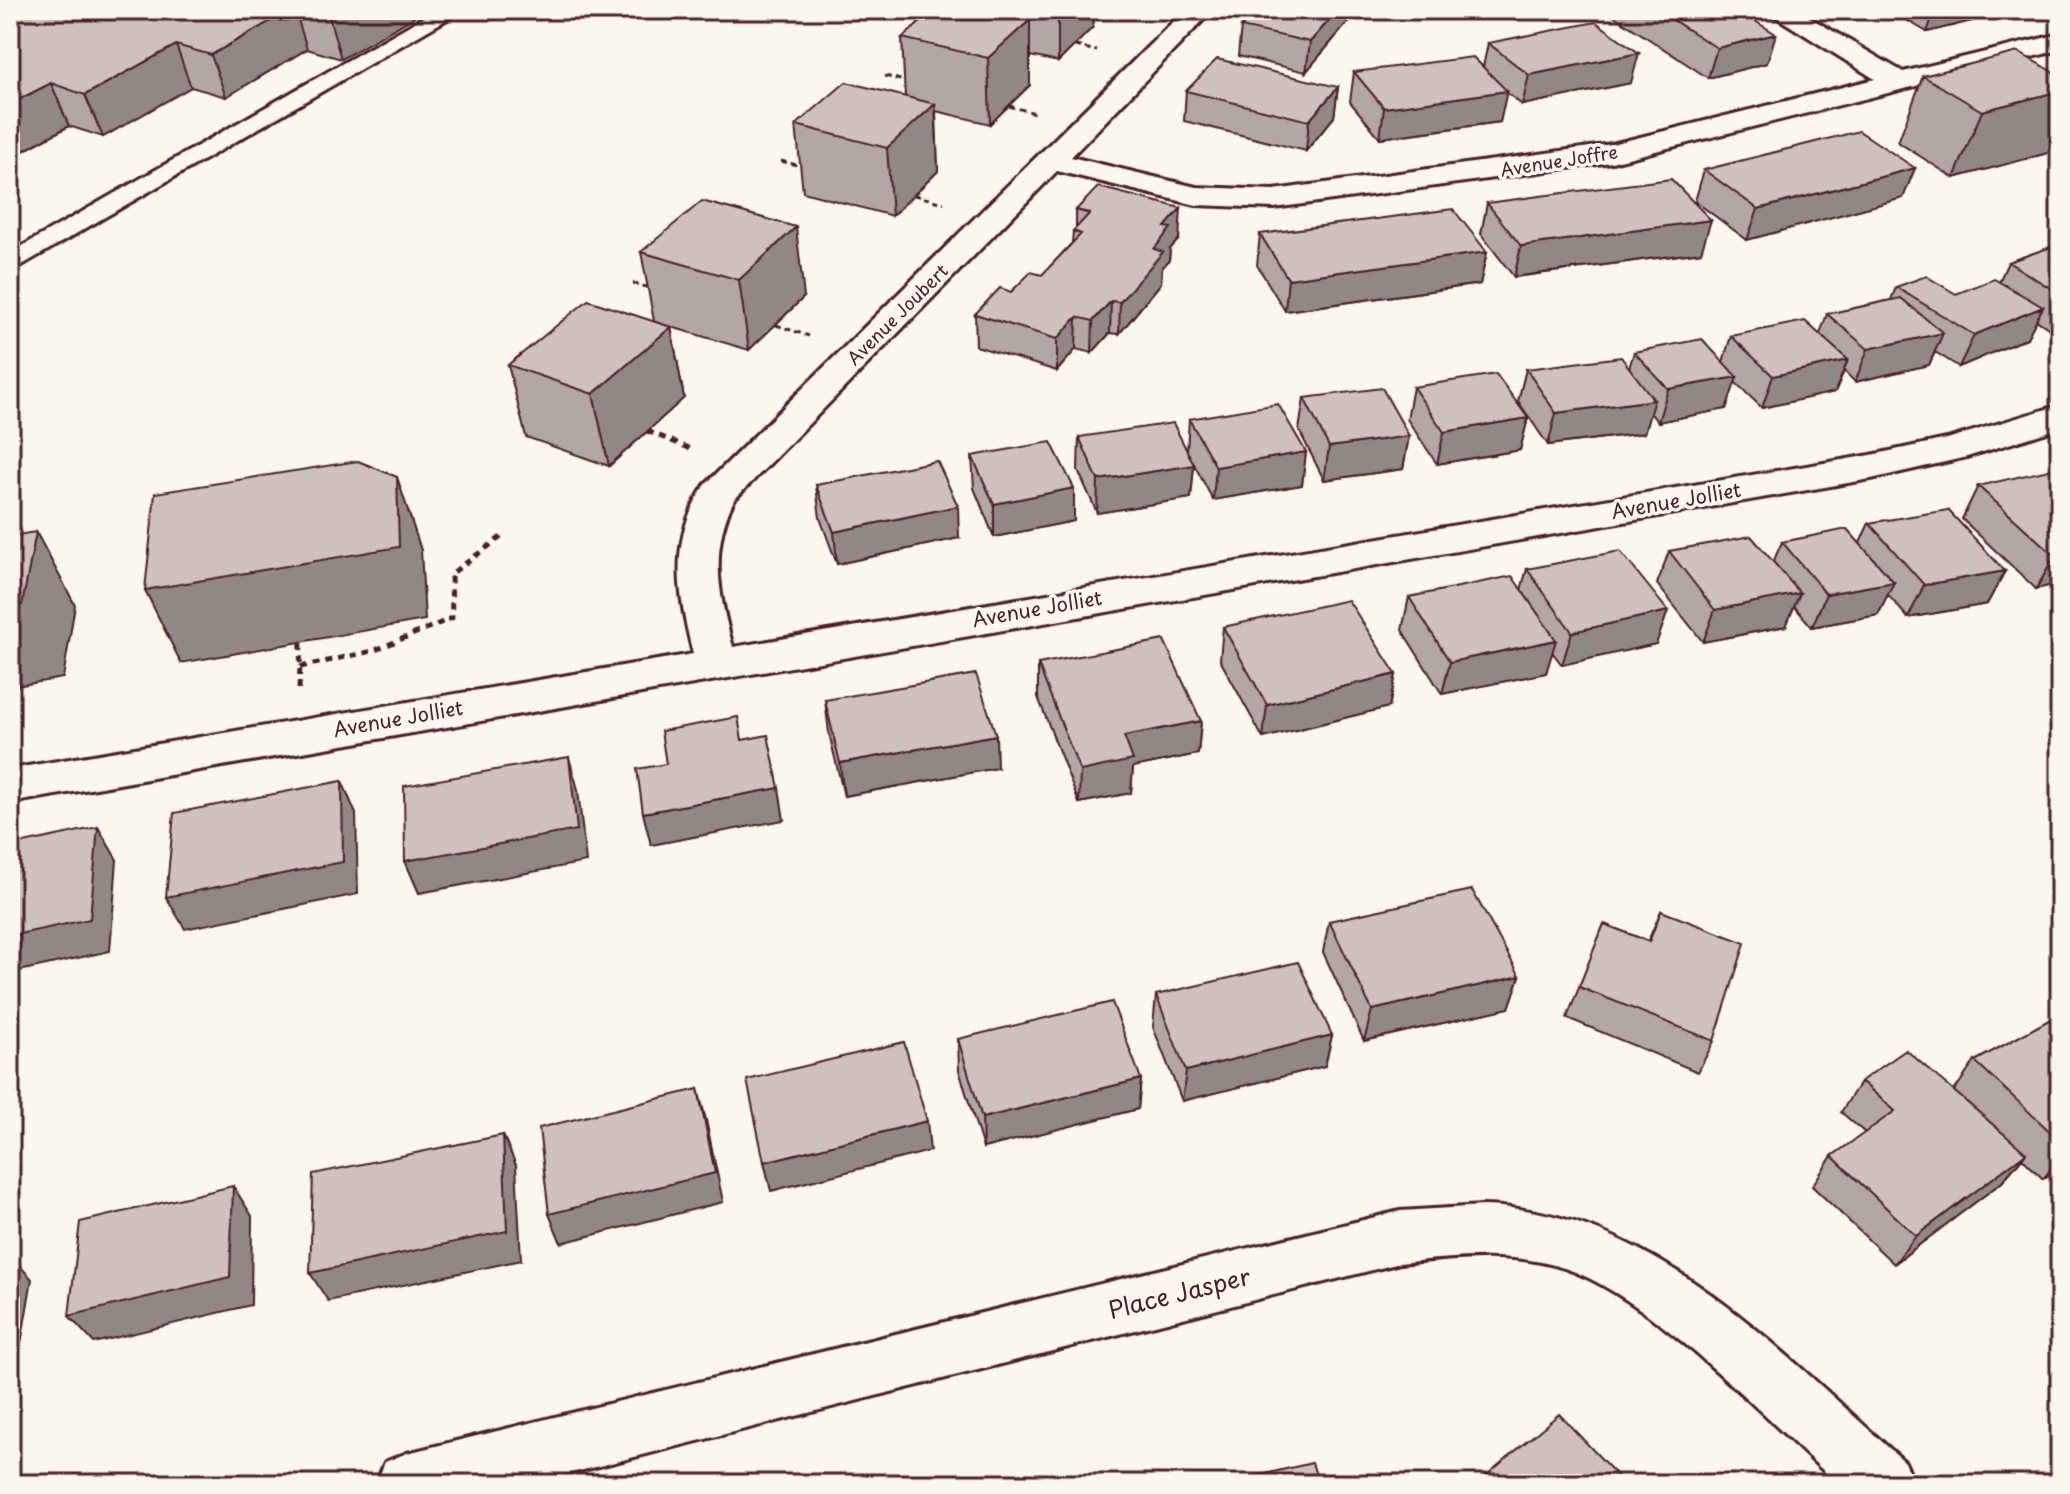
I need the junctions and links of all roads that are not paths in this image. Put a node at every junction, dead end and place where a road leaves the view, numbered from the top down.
1 (452, 10) edge
2 (1200, 10) edge
3 (1778, 10) edge
4 (2060, 42) edge
5 (1899, 82) junction
6 (1051, 161) junction
7 (10, 264) edge
8 (2060, 416) edge
9 (716, 663) junction
10 (10, 786) edge
11 (407, 1484) edge
12 (1883, 1484) edge

1 - 7 lane
2 - 6 street, Avenue Joubert
3 - 5 street
4 - 5 street, Avenue Joffre
5 - 6 street, Avenue Joffre
6 - 9 street, Avenue Joubert
8 - 9 street, Avenue Jolliet
9 - 10 street, Avenue Jolliet
11 - 12 street, Place Jasper

